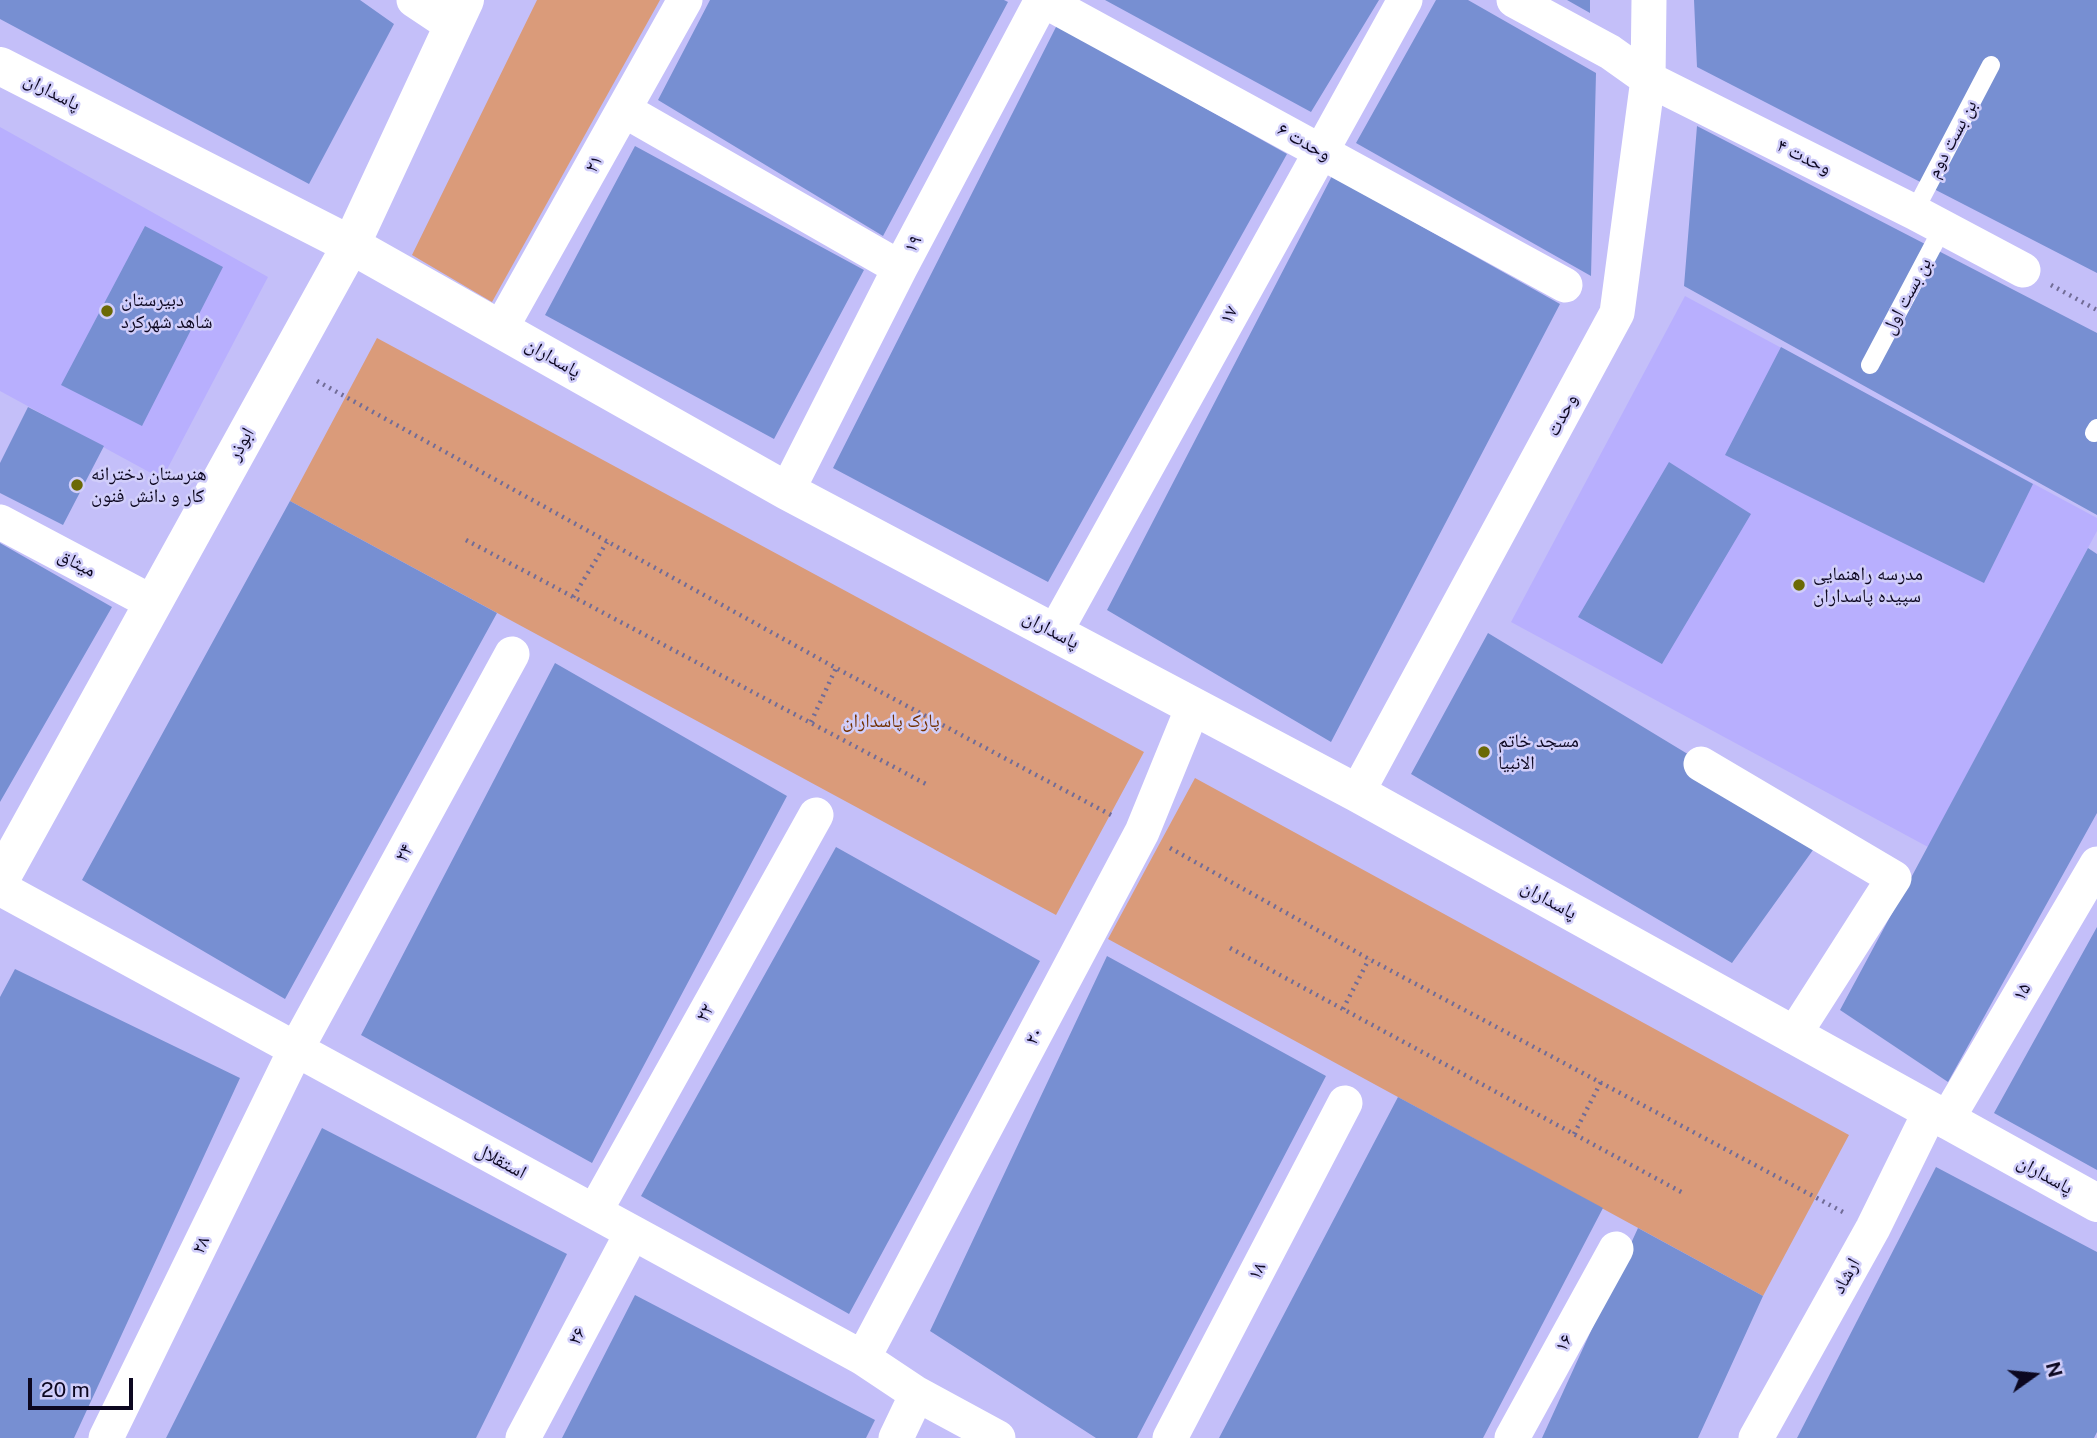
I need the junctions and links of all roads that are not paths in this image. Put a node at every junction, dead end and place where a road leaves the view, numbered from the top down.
1 (414, 0) edge
2 (685, 0) edge
3 (1043, 0) edge
4 (1405, 0) edge
5 (1514, 0) edge
6 (1649, 0) edge
7 (459, 13) edge
8 (1991, 65) dead end
9 (0, 66) edge
10 (1648, 79) junction
11 (624, 110) junction
12 (1319, 150) junction
13 (1928, 219) junction
14 (351, 246) junction
15 (900, 268) junction
16 (2022, 270) road end
17 (1565, 285) dead end
18 (501, 328) junction
19 (1870, 365) dead end
20 (787, 491) junction
21 (0, 522) edge
22 (153, 603) junction
23 (1055, 632) junction
24 (512, 654) dead end
25 (1193, 707) junction
26 (1701, 764) dead end
27 (1357, 793) junction
28 (816, 815) dead end
29 (2097, 864) edge
30 (0, 880) edge
31 (0, 888) edge
32 (1793, 1036) junction
33 (295, 1051) junction
34 (1345, 1103) dead end
35 (1938, 1116) junction
36 (2097, 1203) edge
37 (595, 1211) junction
38 (631, 1235) junction
39 (1616, 1248) dead end
40 (863, 1359) junction
41 (917, 1394) junction
42 (106, 1438) edge
43 (523, 1438) edge
44 (896, 1438) edge
45 (998, 1438) edge
46 (1170, 1438) edge
47 (1512, 1438) edge
48 (1756, 1438) edge

1 - 7 street
2 - 11 street, ۲۱
3 - 12 street, وحدت ۶
3 - 15 street, ۱۹
4 - 12 street, ۱۷
5 - 10 street, وحدت ۴
6 - 10 street, وحدت
7 - 14 street, ابوذر
8 - 13 lane, بن بست دوم
9 - 14 street, پاسداران
10 - 13 street, وحدت ۴
10 - 27 street, وحدت
11 - 15 street
11 - 18 street, ۲۱
12 - 17 street, وحدت ۶
12 - 23 street, ۱۷
13 - 16 street, وحدت ۴
13 - 19 lane, بن بست اول
14 - 18 street, پاسداران
14 - 22 street, ابوذر
15 - 20 street, ۱۹
18 - 20 street, پاسداران
20 - 23 street, پاسداران
21 - 22 street, میثاق
22 - 30 street, ابوذر
23 - 25 street, پاسداران
24 - 33 street, ۲۴
25 - 27 street, پاسداران
25 - 40 street, ۲۰
26 - 32 street
27 - 32 street, پاسداران
28 - 37 street, ۲۲
29 - 35 street, ۱۵
31 - 33 street, استقلال
32 - 35 street, پاسداران
33 - 37 street, استقلال
33 - 42 street, ۲۸
34 - 46 street, ۱۸
35 - 36 street, پاسداران
35 - 48 street, ارشاد
37 - 38 street, استقلال
38 - 40 street, استقلال
38 - 43 street, ۲۶
39 - 47 street, ۱۶
40 - 41 street, استقلال
41 - 44 street
41 - 45 street, استقلال

